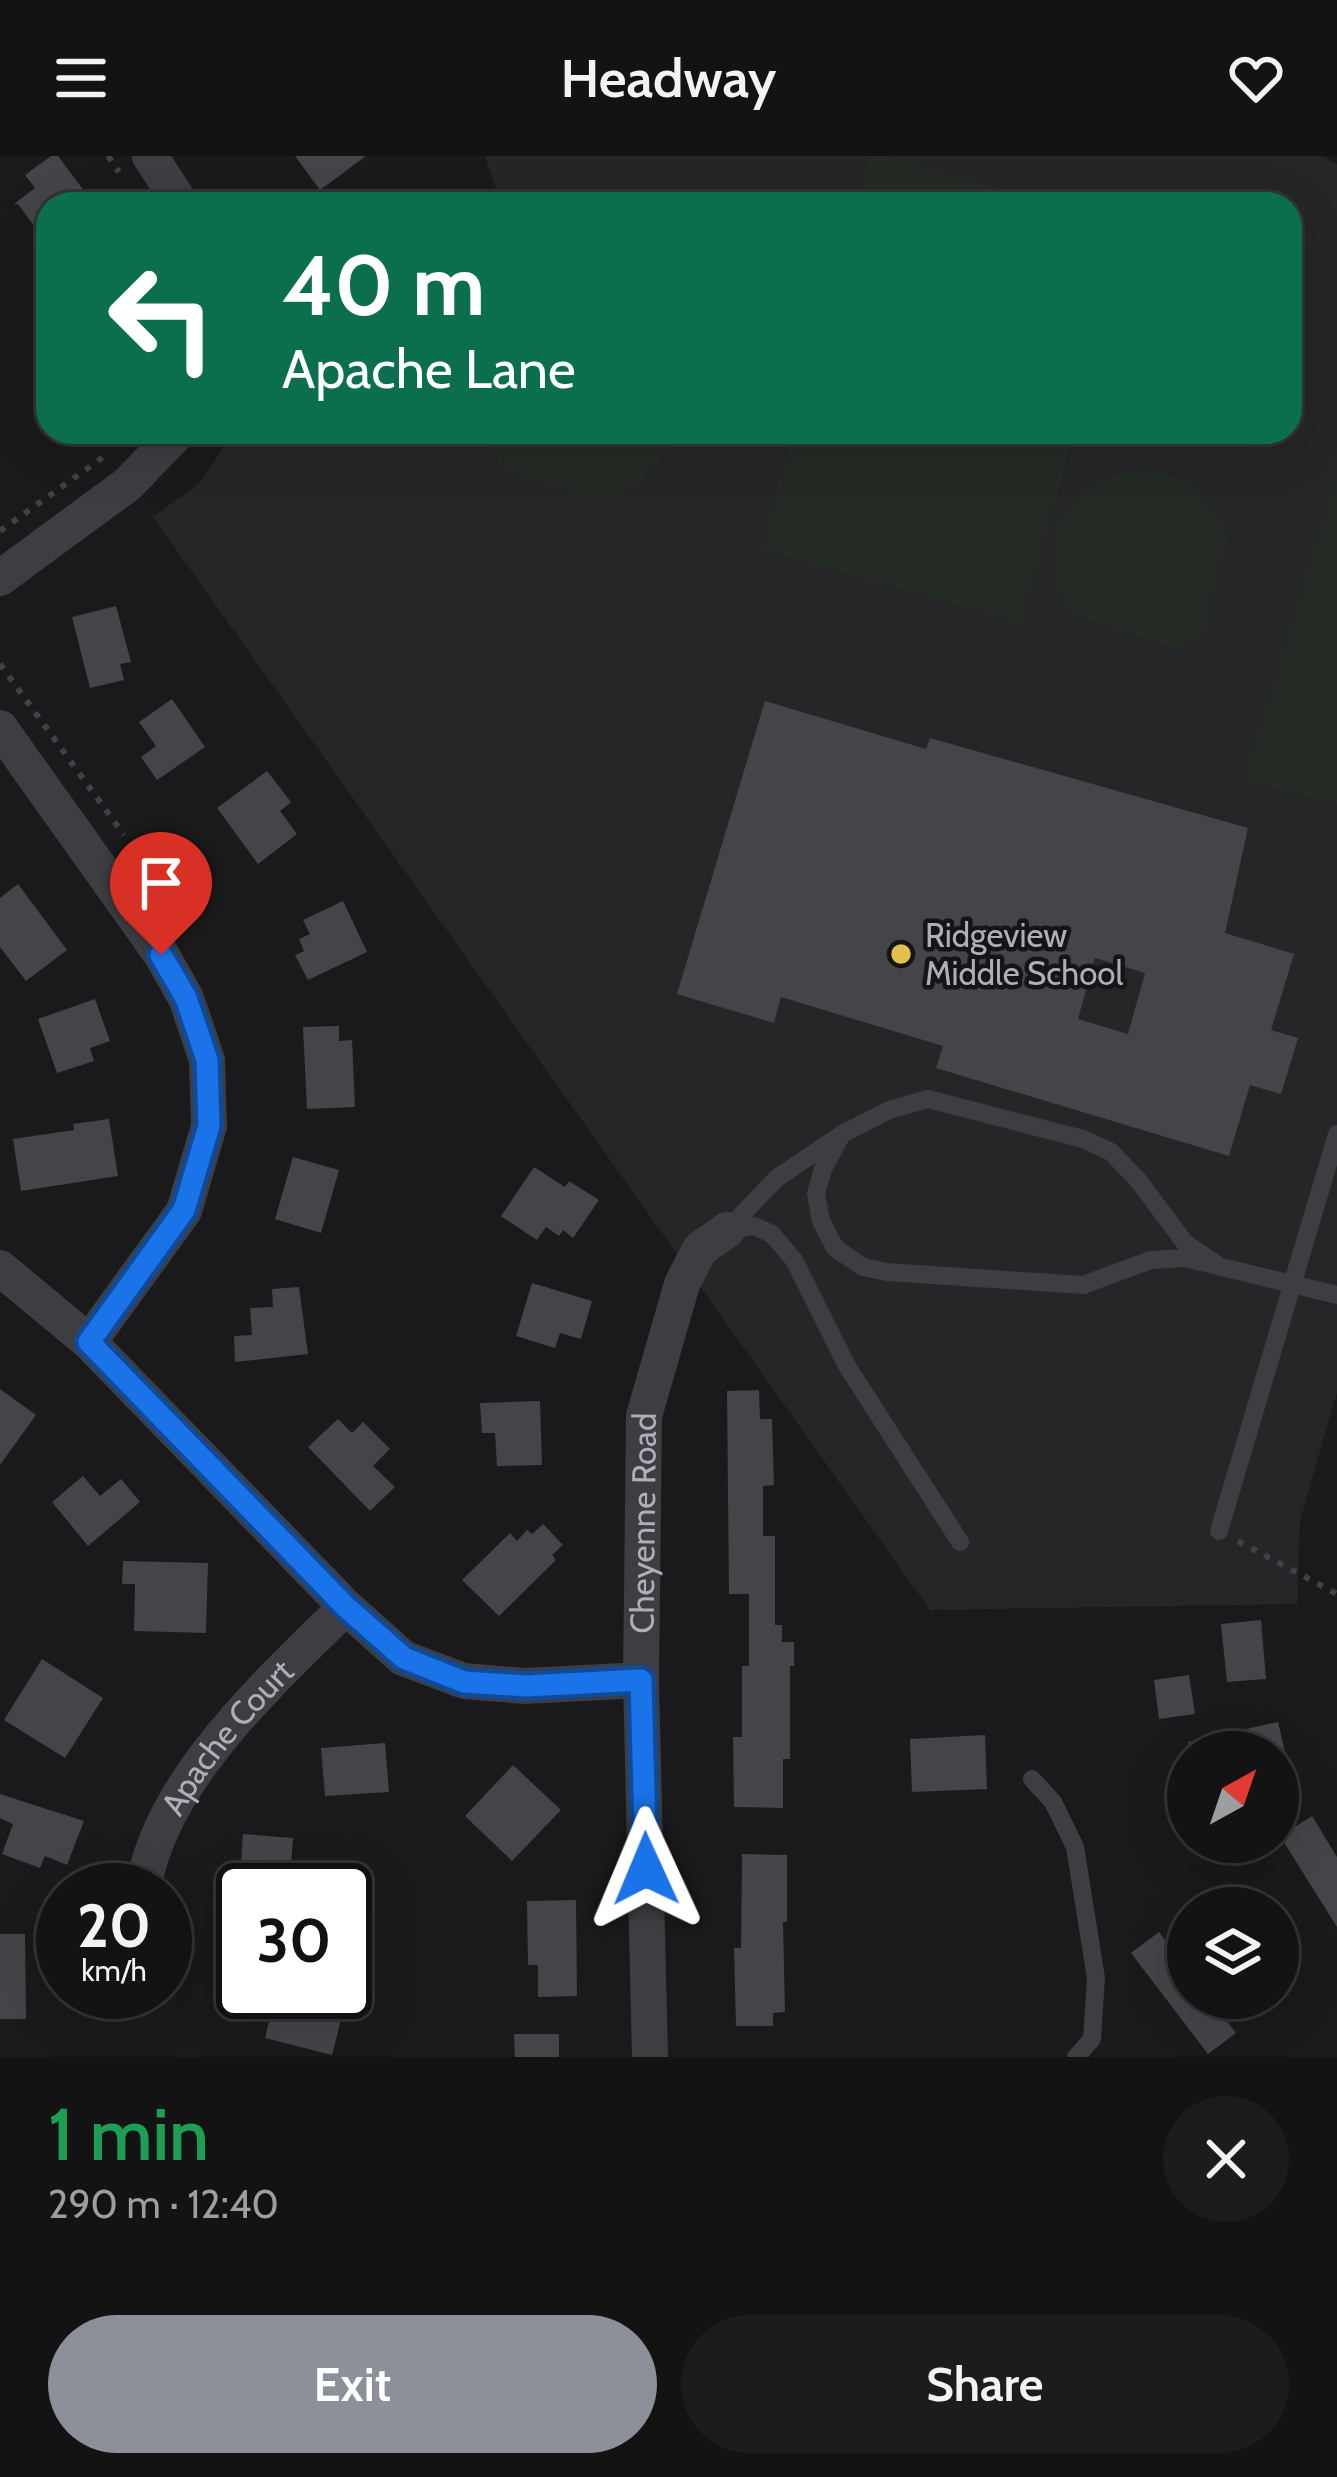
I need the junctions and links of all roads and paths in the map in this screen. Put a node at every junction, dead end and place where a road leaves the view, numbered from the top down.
1 (150, 156) edge
2 (174, 192) edge
3 (118, 444) edge
4 (166, 444) edge
5 (0, 531) edge
6 (0, 578) edge
7 (0, 664) edge
8 (0, 728) edge
9 (124, 836) dead end
10 (842, 1134) junction
11 (1337, 1134) edge
12 (728, 1230) junction
13 (1216, 1264) junction
14 (0, 1268) edge
15 (1294, 1285) junction
16 (1337, 1295) edge
17 (89, 1342) junction
18 (1219, 1531) joint
19 (960, 1542) dead end
20 (1337, 1594) edge
21 (346, 1607) junction
22 (641, 1680) junction
23 (1032, 1779) dead end
24 (149, 1863) edge
25 (650, 2057) edge
26 (1076, 2057) edge

1 - 2 street
3 - 5 path
4 - 6 street
7 - 9 path
8 - 17 street
10 - 12 lane
10 - 13 lane
10 - 13 lane
11 - 15 lane
12 - 19 lane
12 - 22 street, Cheyenne Road
13 - 15 lane
14 - 17 street
15 - 16 lane
15 - 18 lane
17 - 21 street
18 - 20 path
21 - 22 street
21 - 24 street, Apache Court
22 - 25 street, Cheyenne Road
23 - 26 lane

